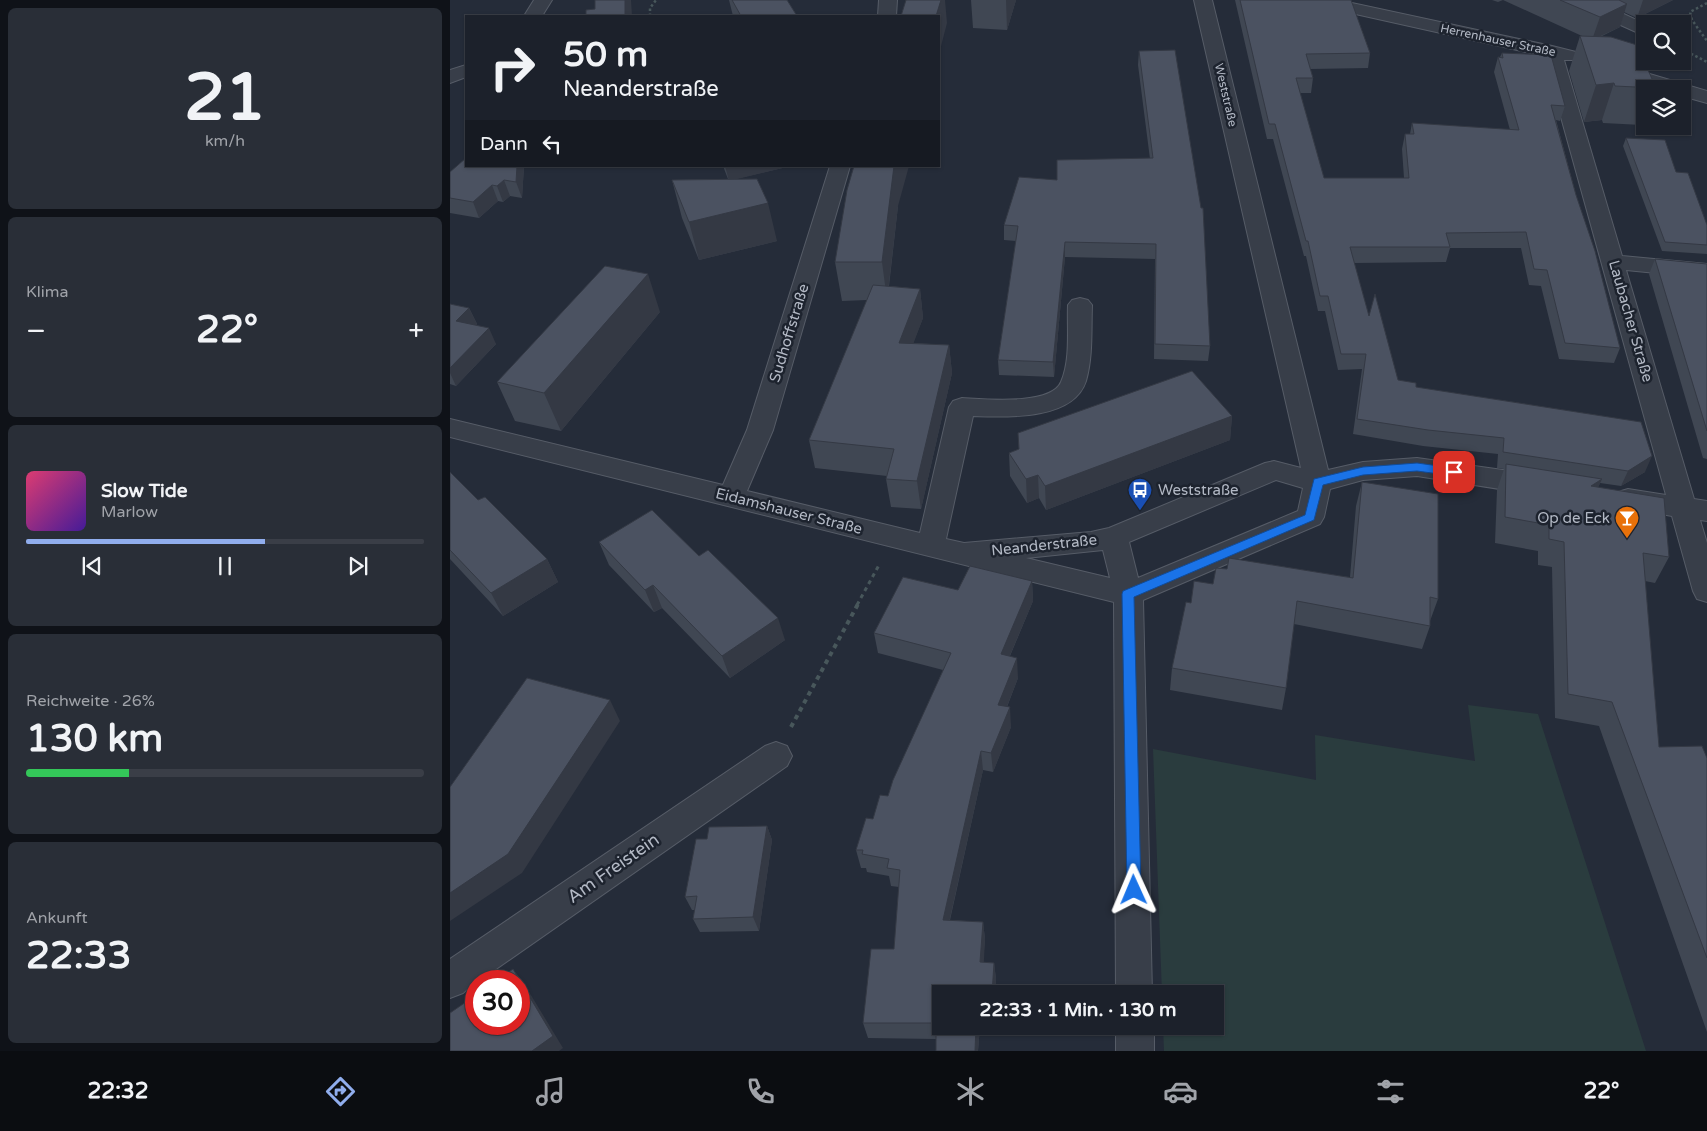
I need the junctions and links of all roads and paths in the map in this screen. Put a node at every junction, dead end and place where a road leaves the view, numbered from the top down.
1 (543, 0) edge
2 (656, 0) edge
3 (888, 0) edge
4 (1203, 0) edge
5 (1315, 0) edge
6 (1580, 0) edge
7 (1707, 3) edge
8 (1690, 12) junction
9 (534, 15) edge
10 (650, 15) edge
11 (887, 15) edge
12 (1688, 15) edge
13 (1636, 27) edge
14 (1707, 41) edge
15 (1552, 50) junction
16 (1691, 52) edge
17 (1707, 62) edge
18 (465, 70) edge
19 (1650, 70) edge
20 (450, 77) edge
21 (1643, 78) junction
22 (1650, 80) edge
23 (1691, 92) edge
24 (1707, 97) edge
25 (840, 167) edge
26 (1614, 262) junction
27 (1707, 271) edge
28 (1080, 305) dead end
29 (450, 428) edge
30 (1318, 482) junction
31 (1567, 490) edge
32 (1606, 496) edge
33 (730, 497) junction
34 (1695, 509) edge
35 (894, 536) junction
36 (1114, 537) junction
37 (931, 546) junction
38 (966, 553) junction
39 (1707, 591) edge
40 (1128, 594) junction
41 (776, 756) joint
42 (450, 980) edge
43 (1134, 985) edge
44 (1134, 1035) edge
45 (1135, 1051) edge

1 - 9 street
2 - 10 path
3 - 11 street
4 - 30 street, Weststraße
5 - 15 street, Herrenhauser Straße
6 - 13 street
7 - 8 path
8 - 12 path
8 - 14 path
15 - 21 street, Herrenhauser Straße
15 - 26 street, Laubacher Straße
16 - 17 path
18 - 20 street
19 - 21 street
21 - 22 street, Herrenhauser Straße
23 - 24 street, Herrenhauser Straße
25 - 33 street, Sudhoffstraße
26 - 27 street
26 - 34 street, Laubacher Straße
28 - 37 street
29 - 33 street, Eidamshauser Straße
30 - 31 street, Neanderstraße
30 - 36 street, Neanderstraße
30 - 40 street
32 - 34 street
33 - 35 street, Eidamshauser Straße
34 - 39 street, Laubacher Straße
35 - 37 street, Eidamshauser Straße
35 - 41 path
36 - 38 street, Neanderstraße
36 - 40 street
37 - 38 street, Eidamshauser Straße
38 - 40 street, Eidamshauser Straße
40 - 43 street
41 - 42 street, Am Freistein
44 - 45 street

